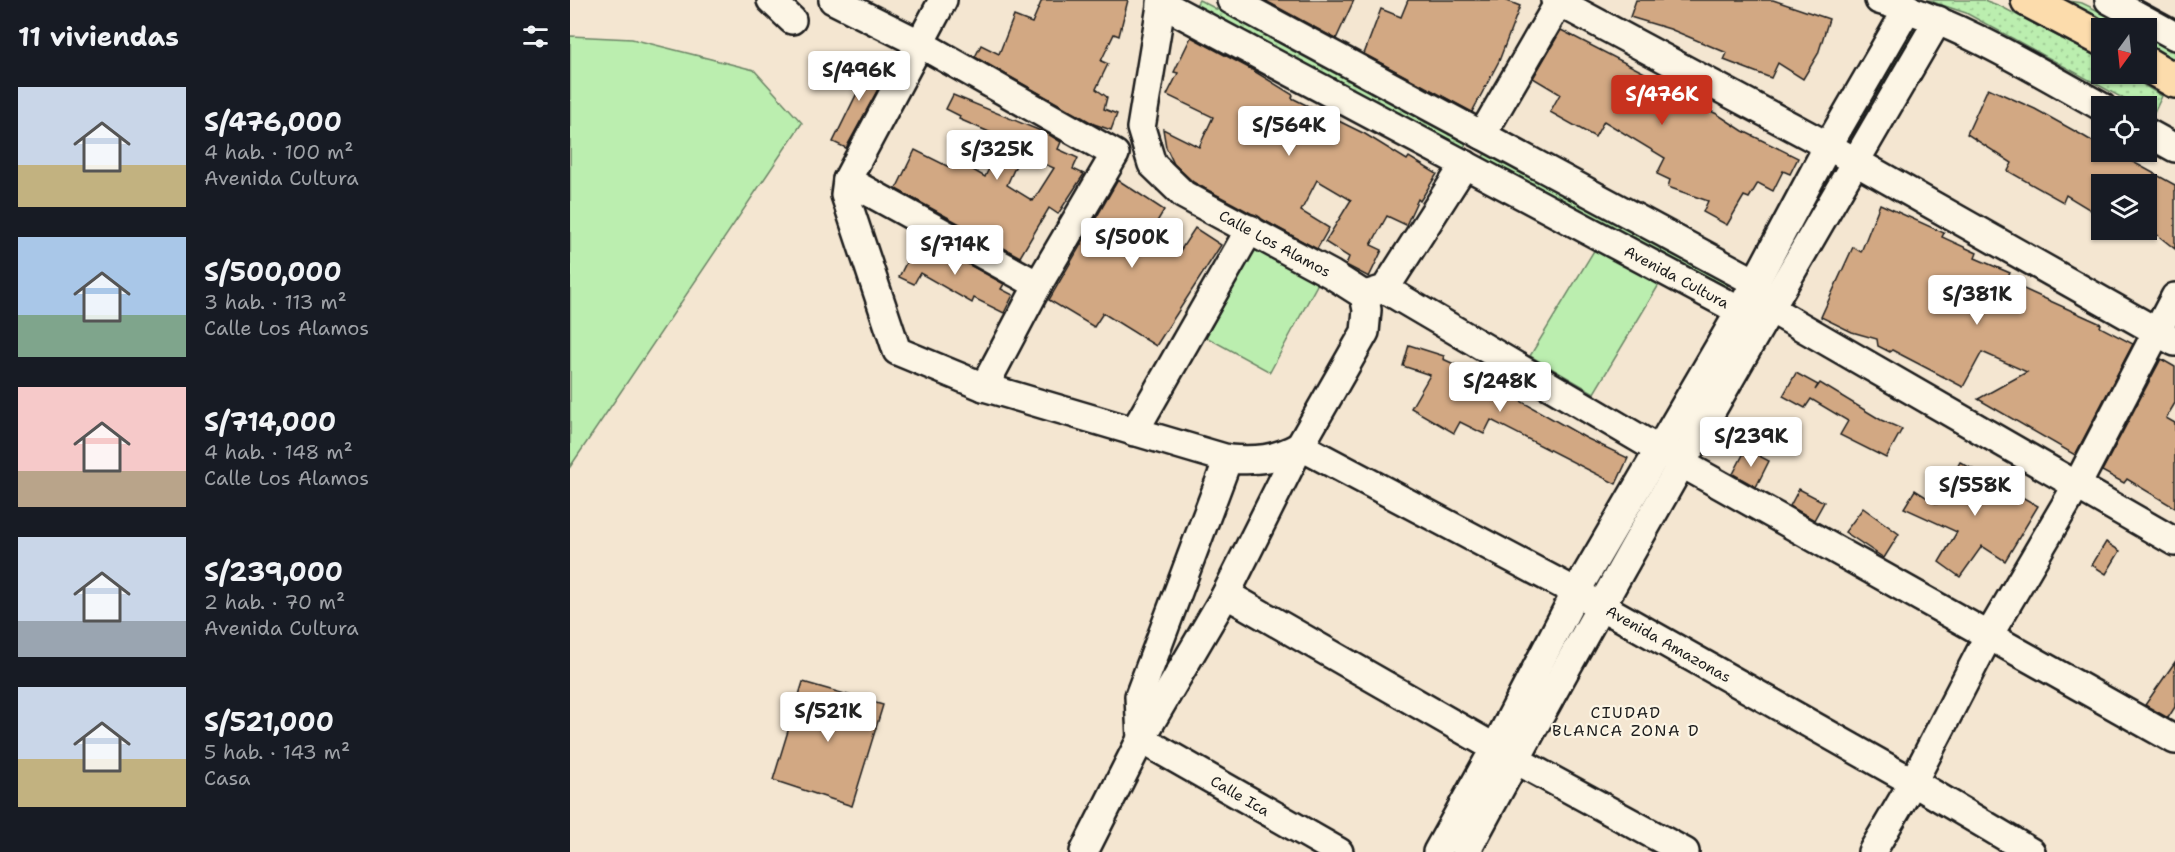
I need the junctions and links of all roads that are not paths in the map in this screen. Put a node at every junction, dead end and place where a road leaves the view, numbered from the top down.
1 (771, 0) edge
2 (832, 0) edge
3 (944, 0) edge
4 (1231, 0) edge
5 (1879, 0) edge
6 (2028, 0) edge
7 (1557, 1) edge
8 (2113, 1) edge
9 (1161, 2) edge
10 (1908, 8) junction
11 (792, 20) dead end
12 (1938, 20) junction
13 (2091, 33) edge
14 (2175, 36) edge
15 (920, 43) junction
16 (2157, 70) edge
17 (2175, 81) edge
18 (2091, 101) edge
19 (1482, 135) junction
20 (2157, 137) edge
21 (2174, 145) edge
22 (1828, 146) junction
23 (1856, 162) junction
24 (1465, 164) junction
25 (847, 180) junction
26 (1250, 229) junction
27 (1755, 282) junction
28 (1038, 285) junction
29 (1375, 292) junction
30 (2175, 297) edge
31 (1769, 308) junction
32 (1740, 311) junction
33 (2166, 337) edge
34 (984, 387) junction
35 (1134, 432) junction
36 (1300, 446) junction
37 (1658, 449) junction
38 (1228, 459) junction
39 (1681, 463) junction
40 (2076, 487) junction
41 (2175, 542) edge
42 (1576, 592) junction
43 (1226, 594) junction
44 (1599, 606) junction
45 (1989, 635) junction
46 (1141, 739) junction
47 (2175, 740) edge
48 (1506, 753) junction
49 (1914, 782) junction
50 (1084, 852) edge
51 (1340, 852) edge
52 (1437, 852) edge
53 (1466, 852) edge
54 (1685, 852) edge
55 (1872, 852) edge
56 (2031, 852) edge

1 - 11 street
2 - 15 street
3 - 15 street
4 - 19 street
5 - 10 street
6 - 13 main road
7 - 19 street
7 - 22 street
8 - 14 street
9 - 24 street, Avenida Cultura
9 - 26 street, Calle Los Alamos
10 - 12 street
10 - 22 street
12 - 18 street
12 - 23 street
15 - 25 street
15 - 28 street
16 - 17 main road
19 - 27 street
20 - 21 street
22 - 23 street
22 - 27 street
23 - 31 street
23 - 33 street
24 - 29 street
24 - 32 street, Avenida Cultura
25 - 28 street
25 - 34 street
26 - 29 street, Calle Los Alamos
26 - 35 street
27 - 31 street
27 - 32 street
28 - 34 street
29 - 36 street
29 - 37 street, Calle Los Alamos
30 - 33 street
31 - 32 street, Avenida Cultura
31 - 39 street
31 - 40 street
32 - 37 street
33 - 40 street
34 - 35 street
35 - 38 street
36 - 38 street
36 - 42 street, Avenida Amazonas
36 - 43 street
37 - 39 street, Calle Los Alamos
37 - 42 street
38 - 46 street
39 - 44 street
39 - 45 street, Calle Los Alamos
40 - 41 street
40 - 45 street
42 - 44 street, Avenida Amazonas
42 - 48 street
43 - 46 street
43 - 48 street
44 - 48 street
44 - 49 street, Avenida Amazonas
45 - 47 street, Calle Los Alamos
45 - 49 street
46 - 50 street
46 - 51 street, Calle Ica
48 - 52 street
48 - 53 street
48 - 54 street
49 - 55 street
49 - 56 street, Avenida Amazonas

